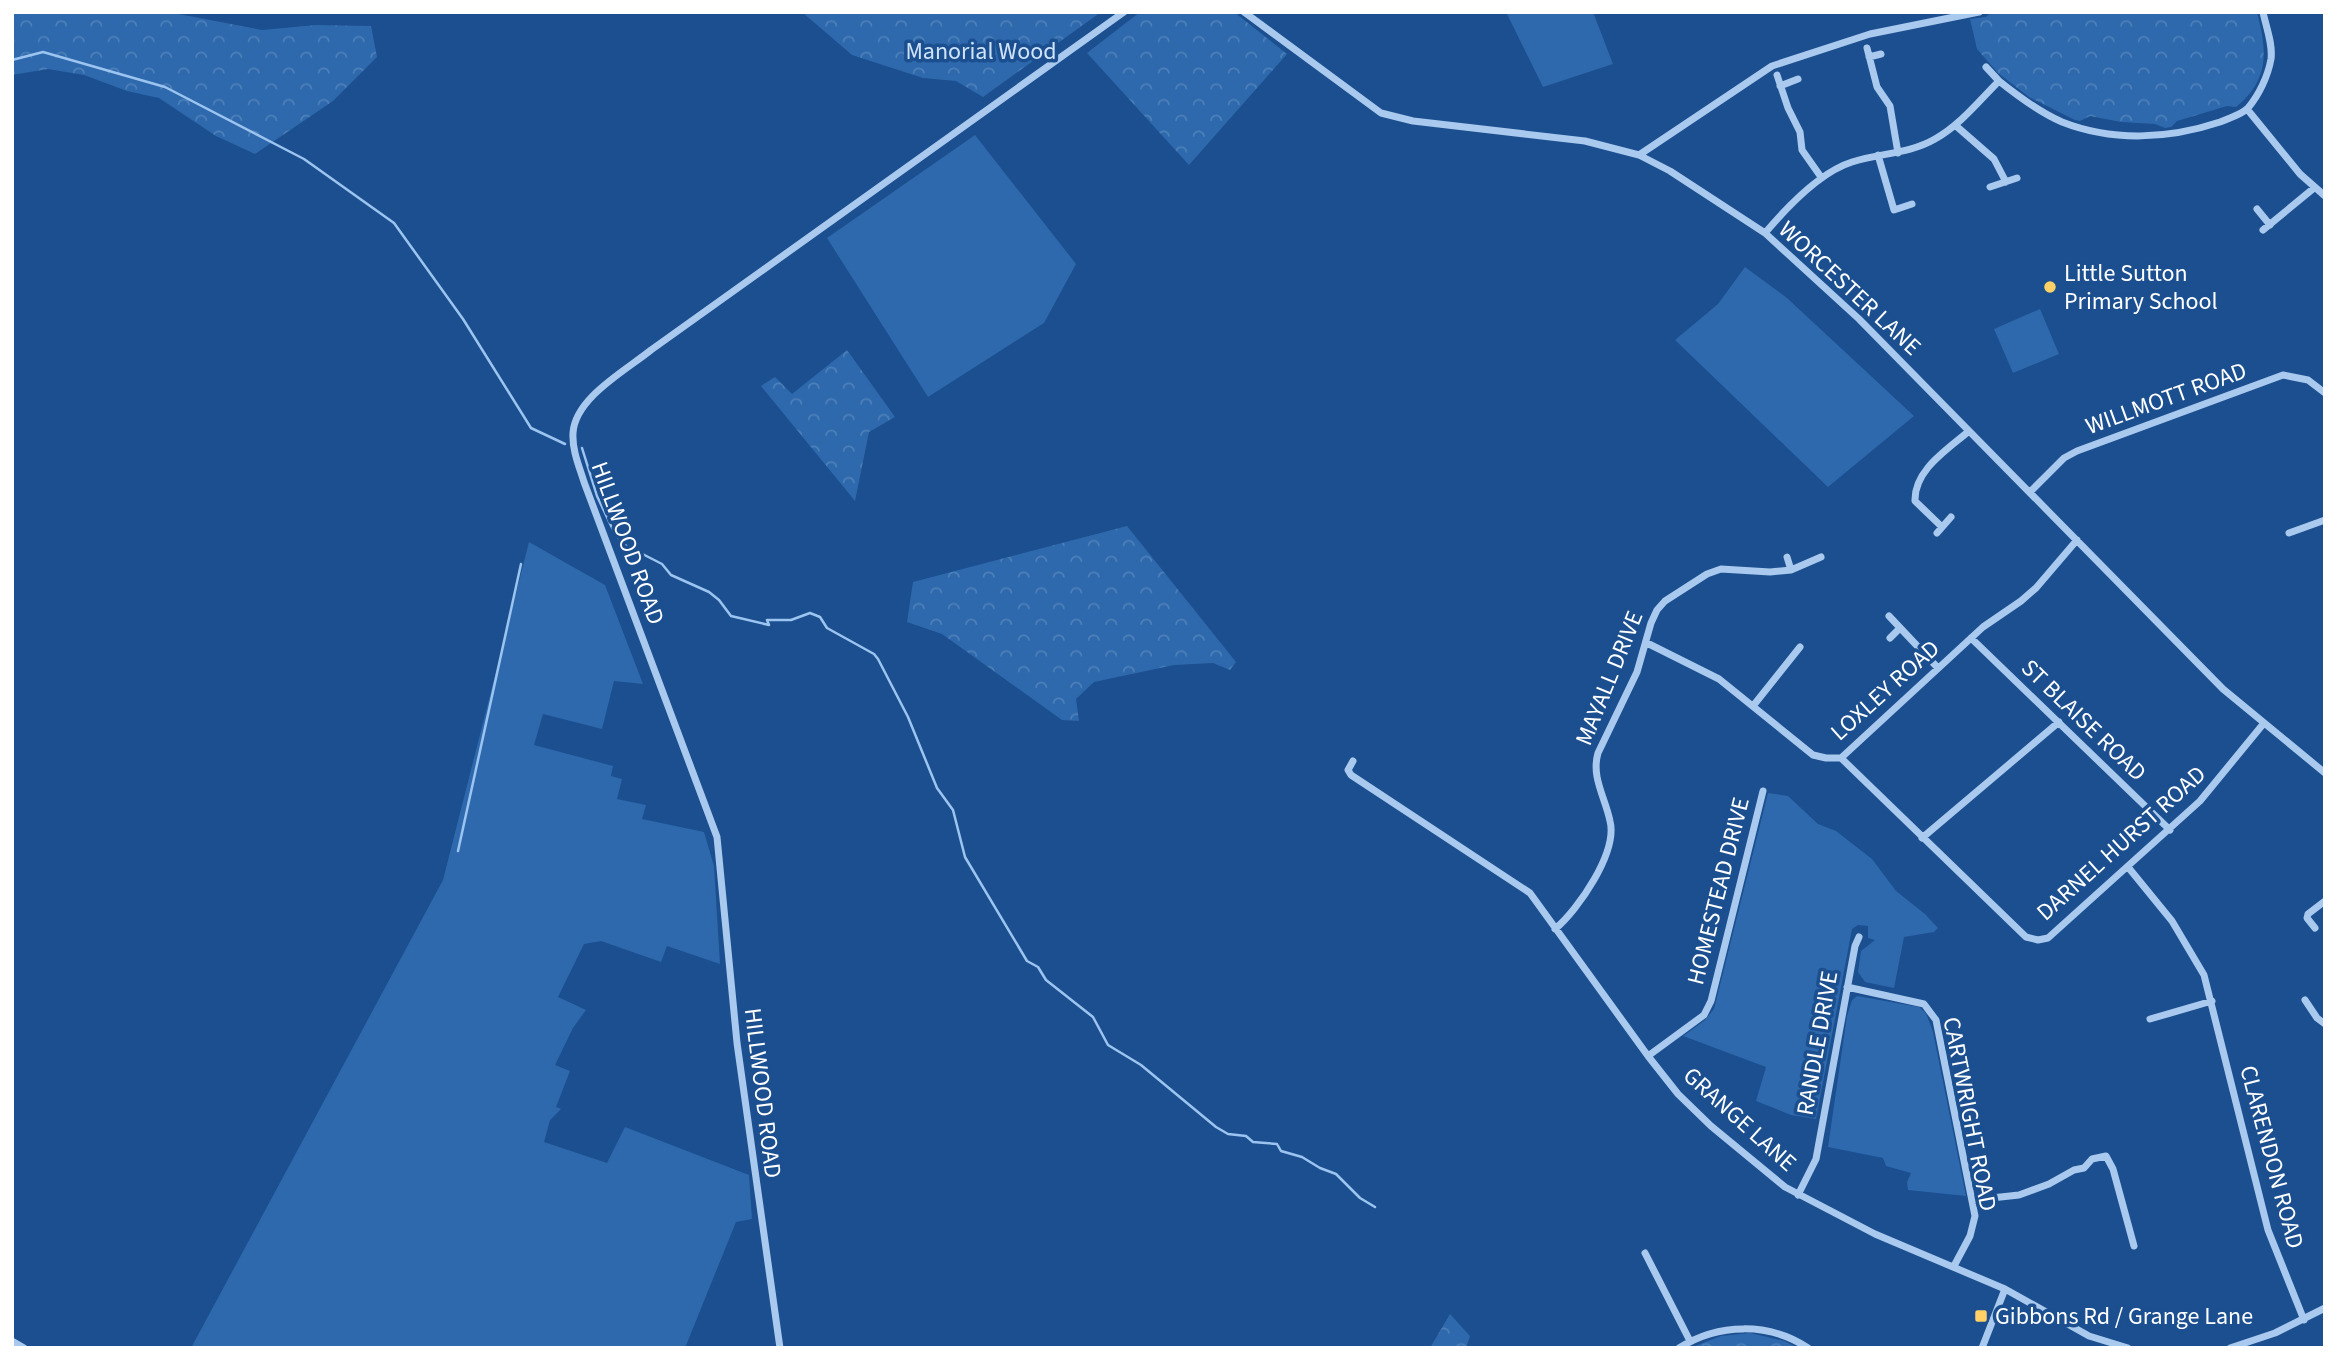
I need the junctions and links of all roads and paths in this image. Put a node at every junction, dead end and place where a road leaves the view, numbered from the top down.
1 (1124, 12) edge
2 (1244, 12) edge
3 (1979, 12) edge
4 (2263, 12) edge
5 (1867, 48) dead end
6 (1881, 54) dead end
7 (1869, 57) junction
8 (1986, 67) dead end
9 (1777, 75) dead end
10 (1798, 79) dead end
11 (1999, 81) junction
12 (1780, 86) junction
13 (2247, 109) junction
14 (1955, 125) junction
15 (1898, 153) junction
16 (1639, 155) junction
17 (1878, 155) junction
18 (1821, 177) junction
19 (2017, 178) dead end
20 (2006, 182) junction
21 (1990, 187) dead end
22 (2314, 188) junction
23 (2325, 196) edge
24 (1912, 204) dead end
25 (2257, 209) dead end
26 (1765, 233) junction
27 (2325, 393) edge
28 (1969, 430) junction
29 (2029, 492) junction
30 (1951, 517) dead end
31 (2325, 520) edge
32 (2288, 533) dead end
33 (2077, 540) junction
34 (1787, 557) dead end
35 (1821, 557) dead end
36 (1791, 570) junction
37 (1889, 616) dead end
38 (1900, 628) junction
39 (1891, 638) dead end
40 (1971, 638) junction
41 (1647, 643) junction
42 (1800, 647) dead end
43 (1791, 659) junction
44 (1798, 666) dead end
45 (1938, 668) junction
46 (1753, 706) junction
47 (2059, 722) junction
48 (2264, 723) junction
49 (1841, 758) junction
50 (1353, 761) dead end
51 (2325, 773) edge
52 (1763, 790) dead end
53 (2170, 830) junction
54 (1922, 838) junction
55 (2128, 867) junction
56 (2325, 901) edge
57 (2315, 928) dead end
58 (1555, 929) junction
59 (1859, 937) dead end
60 (1847, 987) junction
61 (2305, 1000) dead end
62 (2212, 1001) junction
63 (2150, 1018) dead end
64 (2325, 1024) edge
65 (1648, 1056) junction
66 (1798, 1195) junction
67 (1973, 1200) junction
68 (2134, 1246) dead end
69 (1644, 1253) dead end
70 (1954, 1266) junction
71 (2005, 1289) junction
72 (2325, 1308) edge
73 (2304, 1320) junction
74 (12, 1341) edge
75 (1690, 1341) junction
76 (2111, 1346) edge
77 (24, 1348) edge
78 (780, 1348) edge
79 (1679, 1348) edge
80 (1808, 1348) edge
81 (1982, 1348) edge
82 (2128, 1348) edge
83 (2230, 1348) edge

1 - 78 street, HILLWOOD ROAD
2 - 16 street, WORCESTER LANE
3 - 16 street
4 - 13 street
5 - 7 street
6 - 7 street
7 - 15 street
8 - 11 street
9 - 12 street
10 - 12 street
11 - 13 street
11 - 14 street
12 - 18 street
13 - 22 street
14 - 15 street
14 - 20 street
15 - 17 street
16 - 26 street, WORCESTER LANE
17 - 18 street
17 - 24 street
18 - 26 street
19 - 20 street
20 - 21 street
22 - 23 street
22 - 25 street
26 - 28 street, WORCESTER LANE
27 - 29 street, WILLMOTT ROAD
28 - 29 street, WORCESTER LANE
28 - 30 street
29 - 33 street, WORCESTER LANE
31 - 32 street
33 - 40 street, LOXLEY ROAD
33 - 48 street, WORCESTER LANE
34 - 36 street
35 - 36 street, MAYALL DRIVE
36 - 41 street, MAYALL DRIVE
37 - 38 street
38 - 39 street
38 - 45 street
40 - 45 street, LOXLEY ROAD
40 - 47 street, ST BLAISE ROAD
41 - 46 street, LOXLEY ROAD
41 - 58 street, MAYALL DRIVE
42 - 43 street
43 - 44 street
43 - 46 street
45 - 49 street, LOXLEY ROAD
46 - 49 street, LOXLEY ROAD
47 - 53 street, ST BLAISE ROAD
47 - 54 street
48 - 51 street, WORCESTER LANE
48 - 53 street, DARNEL HURST ROAD
49 - 54 street, DARNEL HURST ROAD
50 - 58 street, GRANGE LANE
52 - 65 street, HOMESTEAD DRIVE
53 - 55 street, DARNEL HURST ROAD
54 - 55 street, DARNEL HURST ROAD
55 - 62 street, CLARENDON ROAD
56 - 57 street
58 - 65 street, GRANGE LANE
59 - 60 street, RANDLE DRIVE
60 - 66 street, RANDLE DRIVE
60 - 67 street, CARTWRIGHT ROAD
61 - 64 street
62 - 63 street
62 - 73 street, CLARENDON ROAD
65 - 66 street, GRANGE LANE
66 - 70 street, GRANGE LANE
67 - 68 street
67 - 70 street, CARTWRIGHT ROAD
69 - 75 street
70 - 71 street, GRANGE LANE
71 - 76 street, GRANGE LANE
71 - 81 street
72 - 73 street
73 - 83 street
74 - 77 street
75 - 79 street
75 - 80 street
76 - 82 street, GRANGE LANE

